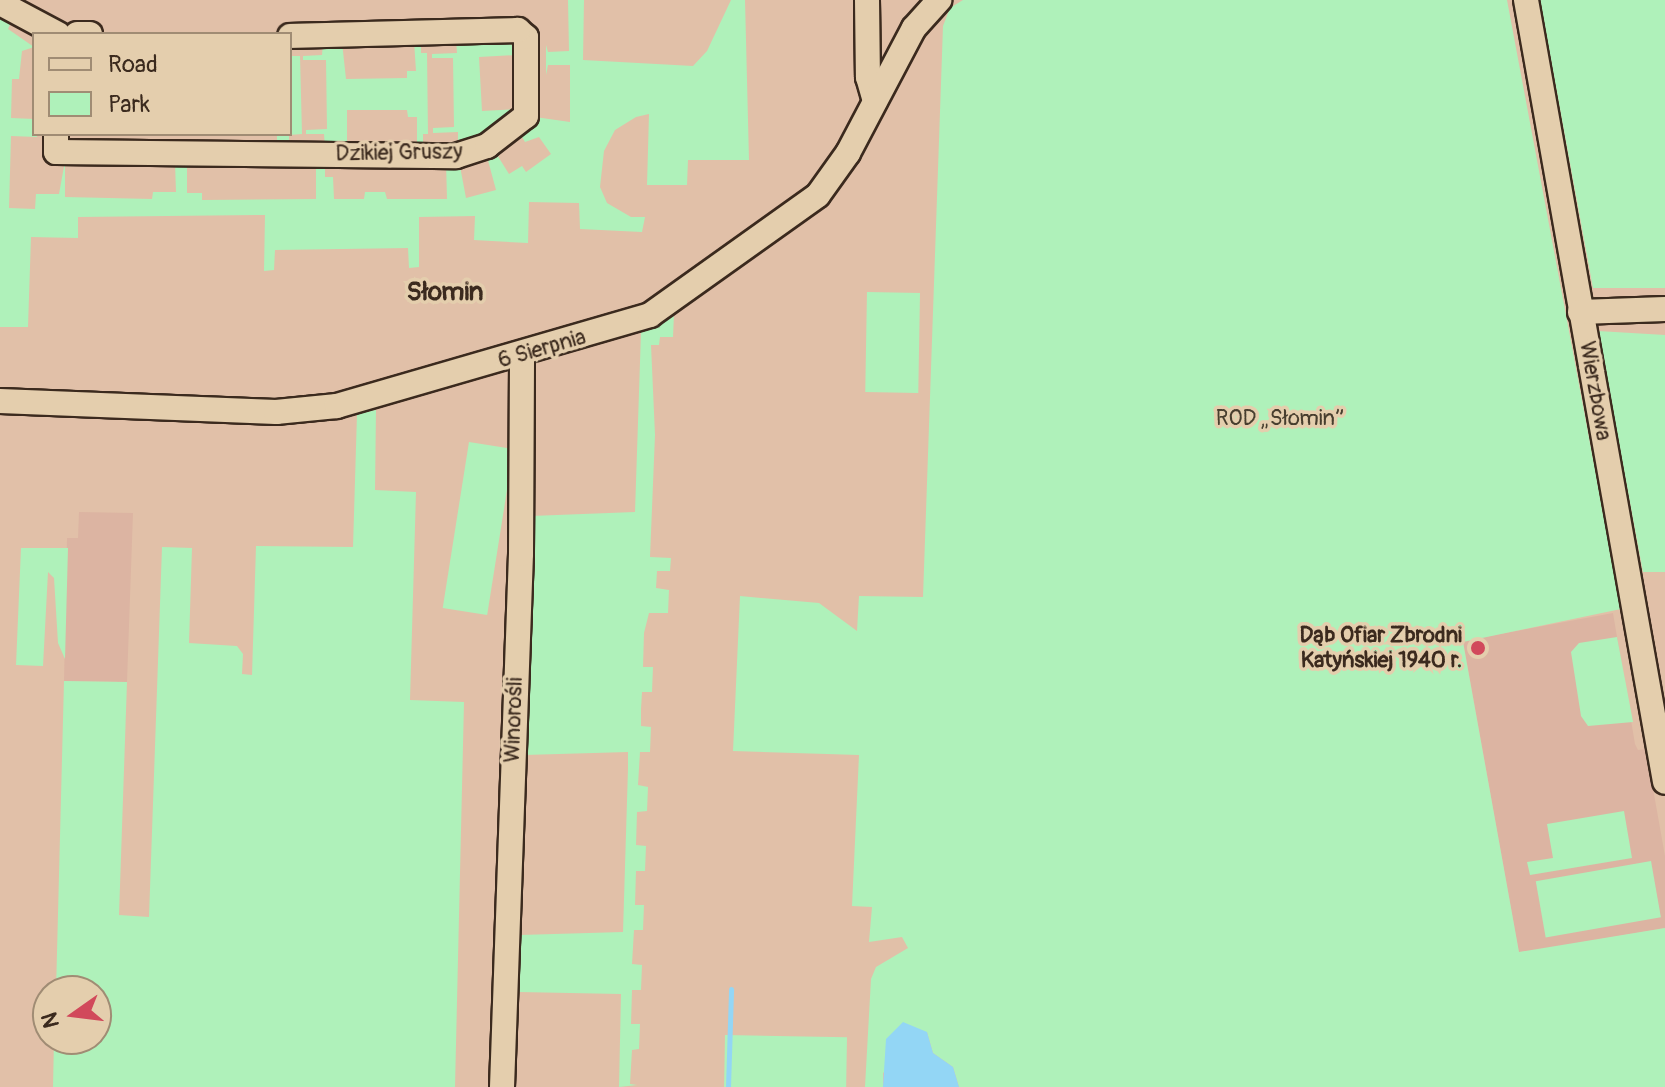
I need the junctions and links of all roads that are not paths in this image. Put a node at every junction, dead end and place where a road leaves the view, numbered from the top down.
1 (867, 0) edge
2 (939, 0) edge
3 (1526, 0) edge
4 (0, 3) edge
5 (54, 32) edge
6 (292, 36) edge
7 (875, 101) junction
8 (56, 136) edge
9 (1665, 309) edge
10 (1580, 312) junction
11 (522, 354) junction
12 (0, 401) edge
13 (1665, 778) edge
14 (502, 1087) edge

1 - 7 street
2 - 7 street, 6 Sierpnia
3 - 10 street, Wierzbowa
4 - 5 street
6 - 8 street, Dzikiej Gruszy
7 - 11 street, 6 Sierpnia
9 - 10 street
10 - 13 street, Wierzbowa
11 - 12 street, 6 Sierpnia
11 - 14 street, Winorośli

